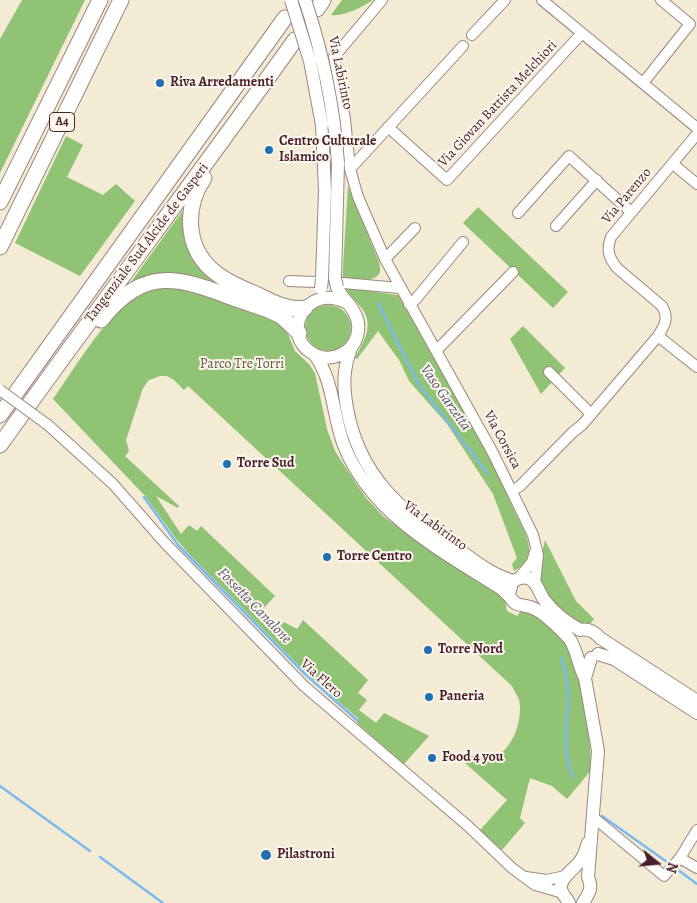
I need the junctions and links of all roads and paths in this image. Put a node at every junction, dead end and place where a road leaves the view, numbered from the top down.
1 (100, 0) edge
2 (122, 0) edge
3 (291, 0) edge
4 (382, 0) edge
5 (505, 0) edge
6 (542, 0) edge
7 (661, 0) edge
8 (315, 3) edge
9 (285, 18) dead end
10 (582, 33) junction
11 (472, 35) dead end
12 (294, 40) dead end
13 (463, 46) dead end
14 (643, 83) junction
15 (240, 118) junction
16 (388, 127) junction
17 (697, 128) edge
18 (697, 134) edge
19 (673, 164) junction
20 (350, 169) junction
21 (597, 180) junction
22 (697, 184) edge
23 (0, 202) edge
24 (631, 212) junction
25 (518, 213) dead end
26 (556, 226) dead end
27 (415, 228) dead end
28 (463, 242) dead end
29 (0, 247) edge
30 (385, 259) junction
31 (513, 272) dead end
32 (289, 281) dead end
33 (324, 288) junction
34 (400, 288) junction
35 (345, 302) junction
36 (409, 304) junction
37 (299, 334) junction
38 (658, 336) junction
39 (350, 348) junction
40 (436, 351) junction
41 (315, 355) junction
42 (697, 368) edge
43 (549, 372) dead end
44 (49, 375) junction
45 (0, 390) edge
46 (591, 414) junction
47 (0, 415) edge
48 (0, 445) edge
49 (512, 490) junction
50 (537, 546) junction
51 (516, 580) junction
52 (536, 587) junction
53 (510, 597) junction
54 (528, 606) junction
55 (580, 630) junction
56 (600, 638) junction
57 (574, 648) junction
58 (594, 656) junction
59 (585, 678) junction
60 (697, 701) edge
61 (697, 713) edge
62 (593, 817) junction
63 (697, 830) edge
64 (591, 834) junction
65 (676, 864) junction
66 (697, 868) edge
67 (568, 874) junction
68 (524, 877) junction
69 (588, 877) junction
70 (566, 899) edge
71 (584, 901) edge

1 - 23 highway, A4
2 - 29 highway, A4
3 - 33 main road, Via Labirinto, bridge
4 - 20 street, Via Corsica
5 - 11 street
6 - 10 street
7 - 14 street
8 - 33 main road, Via Labirinto, bridge
9 - 47 highway, Tangenziale Sud Alcide de Gasperi
10 - 14 street
10 - 16 street, Via Giovan Battista Melchiori
12 - 15 highway, Tangenziale Sud Alcide de Gasperi
13 - 16 street
14 - 17 street
15 - 33 highway
15 - 44 highway, Tangenziale Sud Alcide de Gasperi
16 - 20 street
18 - 19 street, Via Parenzo
19 - 22 street
19 - 24 street, Via Parenzo
20 - 30 street, Via Corsica
21 - 24 street
21 - 25 street
21 - 26 street
24 - 38 street, Via Parenzo
27 - 30 street
28 - 36 street
30 - 34 street, Via Corsica
31 - 40 street
32 - 33 street
33 - 34 street
33 - 35 main road, Via Labirinto
33 - 35 main road
33 - 37 main road, Via Labirinto
34 - 36 street, Via Corsica
35 - 39 main road, Via Labirinto
36 - 40 street, Via Corsica
37 - 41 main road, Via Labirinto
37 - 44 highway
38 - 42 street
38 - 46 street, Via Parenzo
39 - 41 main road
39 - 51 main road, Via Labirinto
40 - 49 street, Via Corsica
41 - 53 main road, Via Labirinto
43 - 46 street
44 - 48 highway, Tangenziale Sud Alcide de Gasperi
45 - 68 street, Via Flero, bridge
46 - 49 street, Via Parenzo
49 - 50 street, Via Corsica
50 - 51 street
50 - 52 street, Via Corsica
51 - 52 main road
51 - 53 main road
52 - 54 main road, Via Corsica
52 - 55 main road
53 - 54 main road
54 - 57 main road
55 - 56 main road
55 - 57 main road
56 - 58 main road
56 - 60 main road
57 - 58 main road
57 - 59 main road
58 - 59 main road
58 - 61 main road
59 - 62 main road
62 - 64 main road
62 - 65 street
63 - 65 street
64 - 67 main road
64 - 69 main road
65 - 66 street
67 - 68 street
67 - 69 main road
67 - 70 main road
68 - 70 street, Via Flero
69 - 71 main road
70 - 71 main road

